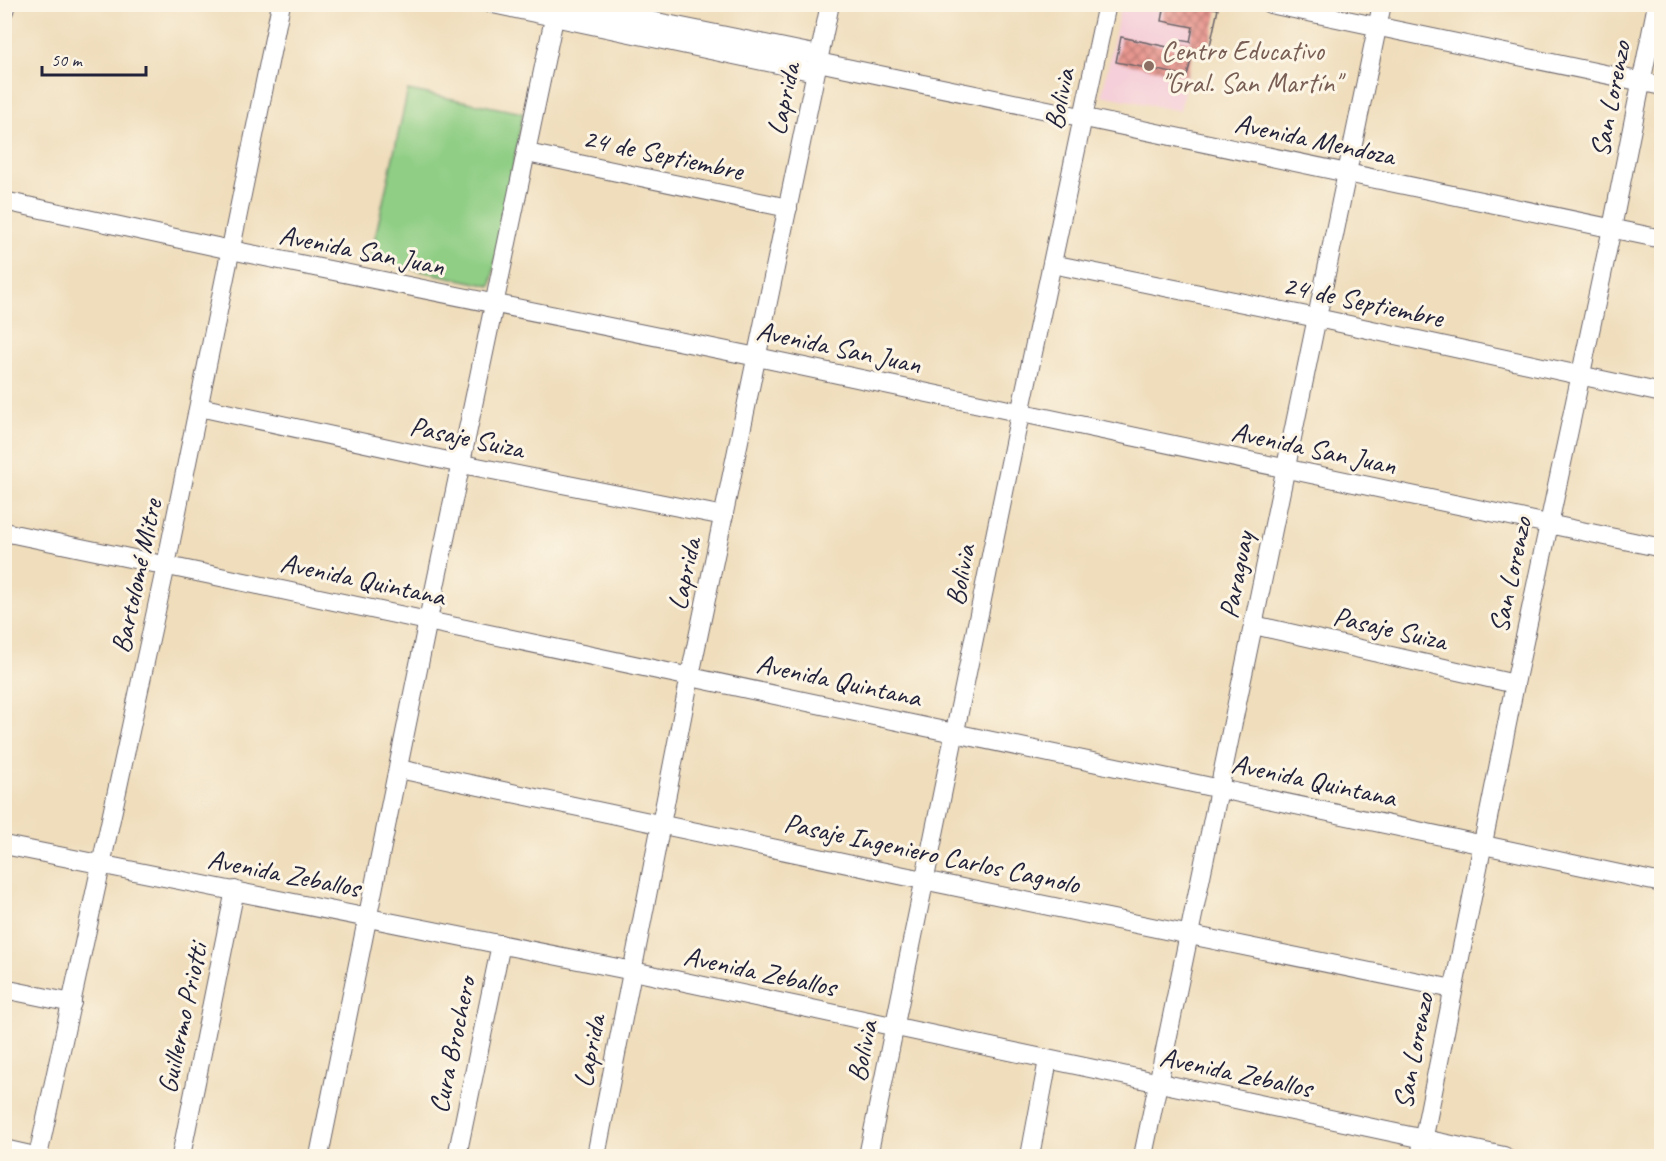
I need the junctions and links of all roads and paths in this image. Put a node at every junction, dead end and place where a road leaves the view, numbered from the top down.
1 (6, 4) edge
2 (281, 4) edge
3 (494, 4) edge
4 (568, 4) edge
5 (830, 4) edge
6 (1107, 4) edge
7 (1270, 4) edge
8 (1382, 4) edge
9 (1656, 4) edge
10 (4, 11) edge
11 (555, 11) edge
12 (1378, 26) junction
13 (817, 63) junction
14 (1641, 81) junction
15 (1662, 86) edge
16 (1083, 118) junction
17 (527, 153) junction
18 (1348, 173) junction
19 (4, 201) edge
20 (788, 208) junction
21 (1612, 228) junction
22 (1662, 239) edge
23 (231, 250) junction
24 (1052, 264) junction
25 (494, 304) junction
26 (1317, 318) junction
27 (756, 357) junction
28 (1581, 376) junction
29 (1662, 393) edge
30 (199, 407) junction
31 (1020, 414) junction
32 (462, 464) junction
33 (1284, 470) junction
34 (724, 516) junction
35 (1548, 525) junction
36 (4, 532) edge
37 (1662, 548) edge
38 (166, 565) junction
39 (428, 620) junction
40 (1254, 625) junction
41 (690, 676) junction
42 (1515, 684) junction
43 (955, 733) junction
44 (399, 769) junction
45 (1218, 788) junction
46 (661, 823) junction
47 (1484, 844) junction
48 (4, 845) edge
49 (102, 866) junction
50 (923, 880) junction
51 (1662, 883) edge
52 (236, 890) junction
53 (368, 917) junction
54 (1188, 934) junction
55 (501, 944) junction
56 (633, 971) junction
57 (4, 989) edge
58 (1453, 989) junction
59 (72, 1003) junction
60 (894, 1026) junction
61 (1048, 1060) junction
62 (1158, 1083) junction
63 (1422, 1148) edge
64 (4, 1149) edge
65 (37, 1156) edge
66 (181, 1156) edge
67 (319, 1156) edge
68 (457, 1156) edge
69 (596, 1156) edge
70 (868, 1156) edge
71 (1030, 1156) edge
72 (1143, 1156) edge
73 (1504, 1156) edge

1 - 10 street
2 - 23 street, Bartolomé Mitre
3 - 11 street, Avenida Mendoza
4 - 13 street, Avenida Mendoza
5 - 13 street, Laprida
6 - 16 street, Bolivia
7 - 12 street
8 - 12 street, Paraguay
9 - 14 street, San Lorenzo
11 - 13 street, Avenida Mendoza
11 - 17 street
12 - 14 street
12 - 18 street, Paraguay
13 - 16 street, Avenida Mendoza
13 - 20 street, Laprida
14 - 15 street
14 - 21 street, San Lorenzo
16 - 18 street, Avenida Mendoza
16 - 24 street, Bolivia
17 - 20 street, 24 de Septiembre
17 - 25 street
18 - 21 street, Avenida Mendoza
18 - 26 street, Paraguay
19 - 23 street, Avenida San Juan
20 - 27 street, Laprida
21 - 22 street, Avenida Mendoza
21 - 28 street, San Lorenzo
23 - 25 street, Avenida San Juan
23 - 30 street, Bartolomé Mitre
24 - 26 street, 24 de Septiembre
24 - 31 street, Bolivia
25 - 27 street, Avenida San Juan
25 - 32 street
26 - 28 street, 24 de Septiembre
26 - 33 street, Paraguay
27 - 31 street, Avenida San Juan
27 - 34 street, Laprida
28 - 29 street, 24 de Septiembre
28 - 35 street, San Lorenzo
30 - 32 street, Pasaje Suiza
30 - 38 street, Bartolomé Mitre
31 - 33 street, Avenida San Juan
31 - 43 street, Bolivia
32 - 34 street, Pasaje Suiza
32 - 39 street
33 - 35 street, Avenida San Juan
33 - 40 street, Paraguay
34 - 41 street, Laprida
35 - 37 street, Avenida San Juan
35 - 42 street, San Lorenzo
36 - 38 street, Avenida Quintana
38 - 39 street, Avenida Quintana
38 - 49 street, Bartolomé Mitre
39 - 41 street, Avenida Quintana
39 - 44 street
40 - 42 street, Pasaje Suiza
40 - 45 street, Paraguay
41 - 43 street, Avenida Quintana
41 - 46 street, Laprida
42 - 47 street, San Lorenzo
43 - 45 street, Avenida Quintana
43 - 50 street, Bolivia
44 - 46 street, Pasaje Ingeniero Carlos Cagnolo
44 - 53 street
45 - 47 street, Avenida Quintana
45 - 54 street, Paraguay
46 - 50 street, Pasaje Ingeniero Carlos Cagnolo
46 - 56 street, Laprida
47 - 51 street, Avenida Quintana
47 - 58 street, San Lorenzo
48 - 49 street, Avenida Zeballos
49 - 52 street, Avenida Zeballos
49 - 59 street, Bartolomé Mitre
50 - 54 street, Pasaje Ingeniero Carlos Cagnolo
50 - 60 street, Bolivia
52 - 53 street, Avenida Zeballos
52 - 66 street, Guillermo Priotti
53 - 55 street, Avenida Zeballos
53 - 67 street
54 - 58 street, Pasaje Ingeniero Carlos Cagnolo
54 - 62 street, Paraguay
55 - 56 street, Avenida Zeballos
55 - 68 street, Cura Brochero
56 - 60 street, Avenida Zeballos
56 - 69 street, Laprida
57 - 59 street
58 - 63 street, San Lorenzo
59 - 65 street, Bartolomé Mitre
60 - 61 street, Avenida Zeballos
60 - 70 street, Bolivia
61 - 62 street, Avenida Zeballos
61 - 71 street
62 - 63 street, Avenida Zeballos
62 - 72 street, Paraguay
63 - 73 street, Avenida Zeballos
64 - 65 street

